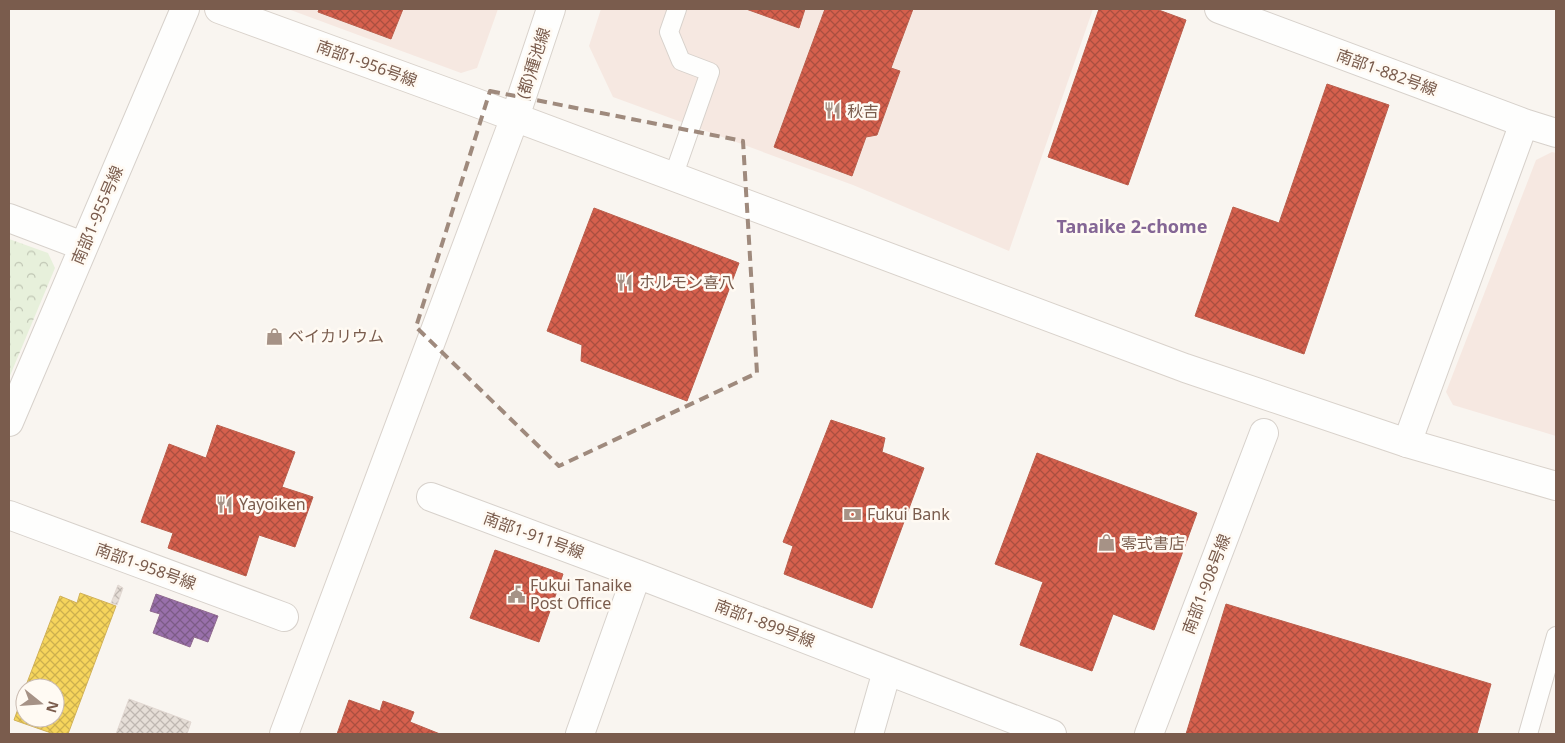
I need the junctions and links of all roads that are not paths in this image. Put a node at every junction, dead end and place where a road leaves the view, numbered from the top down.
1 (185, 9) edge
2 (219, 9) edge
3 (551, 9) edge
4 (677, 9) edge
5 (1219, 9) edge
6 (515, 117) junction
7 (1524, 123) junction
8 (1556, 133) edge
9 (673, 176) junction
10 (9, 218) edge
11 (83, 246) junction
12 (9, 422) edge
13 (1264, 433) dead end
14 (1408, 443) junction
15 (1556, 486) edge
16 (431, 497) dead end
17 (9, 515) edge
18 (637, 574) junction
19 (284, 617) dead end
20 (1556, 636) edge
21 (887, 671) junction
22 (284, 734) edge
23 (580, 734) edge
24 (869, 734) edge
25 (1052, 734) edge
26 (1149, 734) edge
27 (1528, 734) edge

1 - 11 street, 南部1-955号線
2 - 6 street, 南部1-956号線
3 - 6 street, (都)種池線
4 - 9 lane
5 - 7 street, 南部1-882号線
6 - 9 street, 南部1-956号線
6 - 22 street, (都)種池線
7 - 8 street, 南部1-882号線
7 - 14 street
9 - 14 street, 南部1-956号線
10 - 11 street
11 - 12 street, 南部1-955号線
13 - 26 street, 南部1-908号線
14 - 15 street, 南部1-956号線
16 - 18 street, 南部1-911号線
17 - 19 street, 南部1-958号線
18 - 21 street, 南部1-899号線
18 - 23 street
20 - 27 lane
21 - 24 street
21 - 25 street, 南部1-899号線

